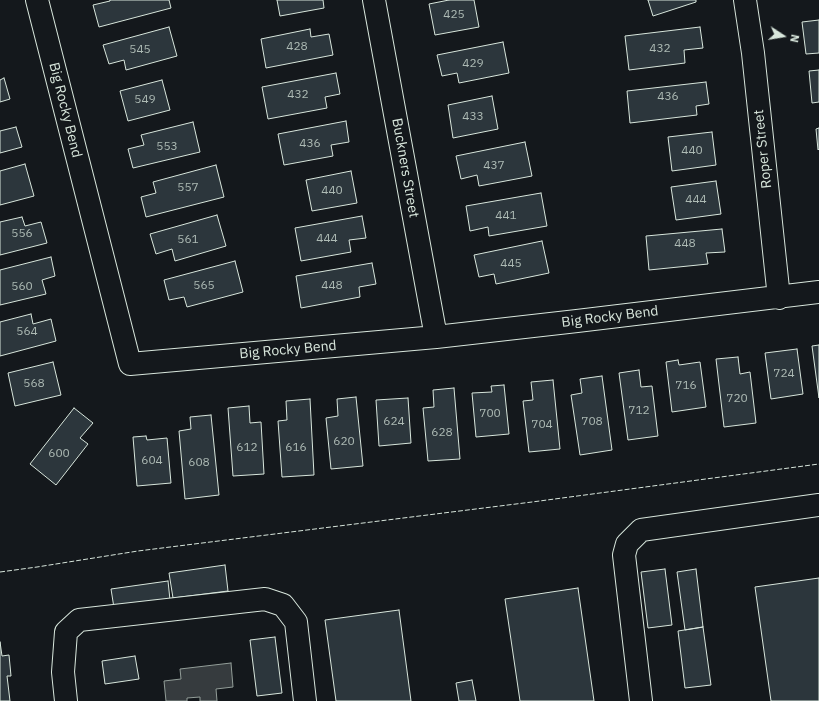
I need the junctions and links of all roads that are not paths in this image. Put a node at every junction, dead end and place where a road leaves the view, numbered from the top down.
1 (37, 0) edge
2 (374, 0) edge
3 (745, 0) edge
4 (819, 292) edge
5 (778, 298) junction
6 (436, 337) junction
7 (819, 505) edge
8 (66, 701) edge
9 (305, 701) edge
10 (641, 701) edge

1 - 6 street, Big Rocky Bend
2 - 6 street, Buckners Street
3 - 5 street, Roper Street
4 - 5 street, Big Rocky Bend
5 - 6 street, Big Rocky Bend
7 - 10 street
8 - 9 street

